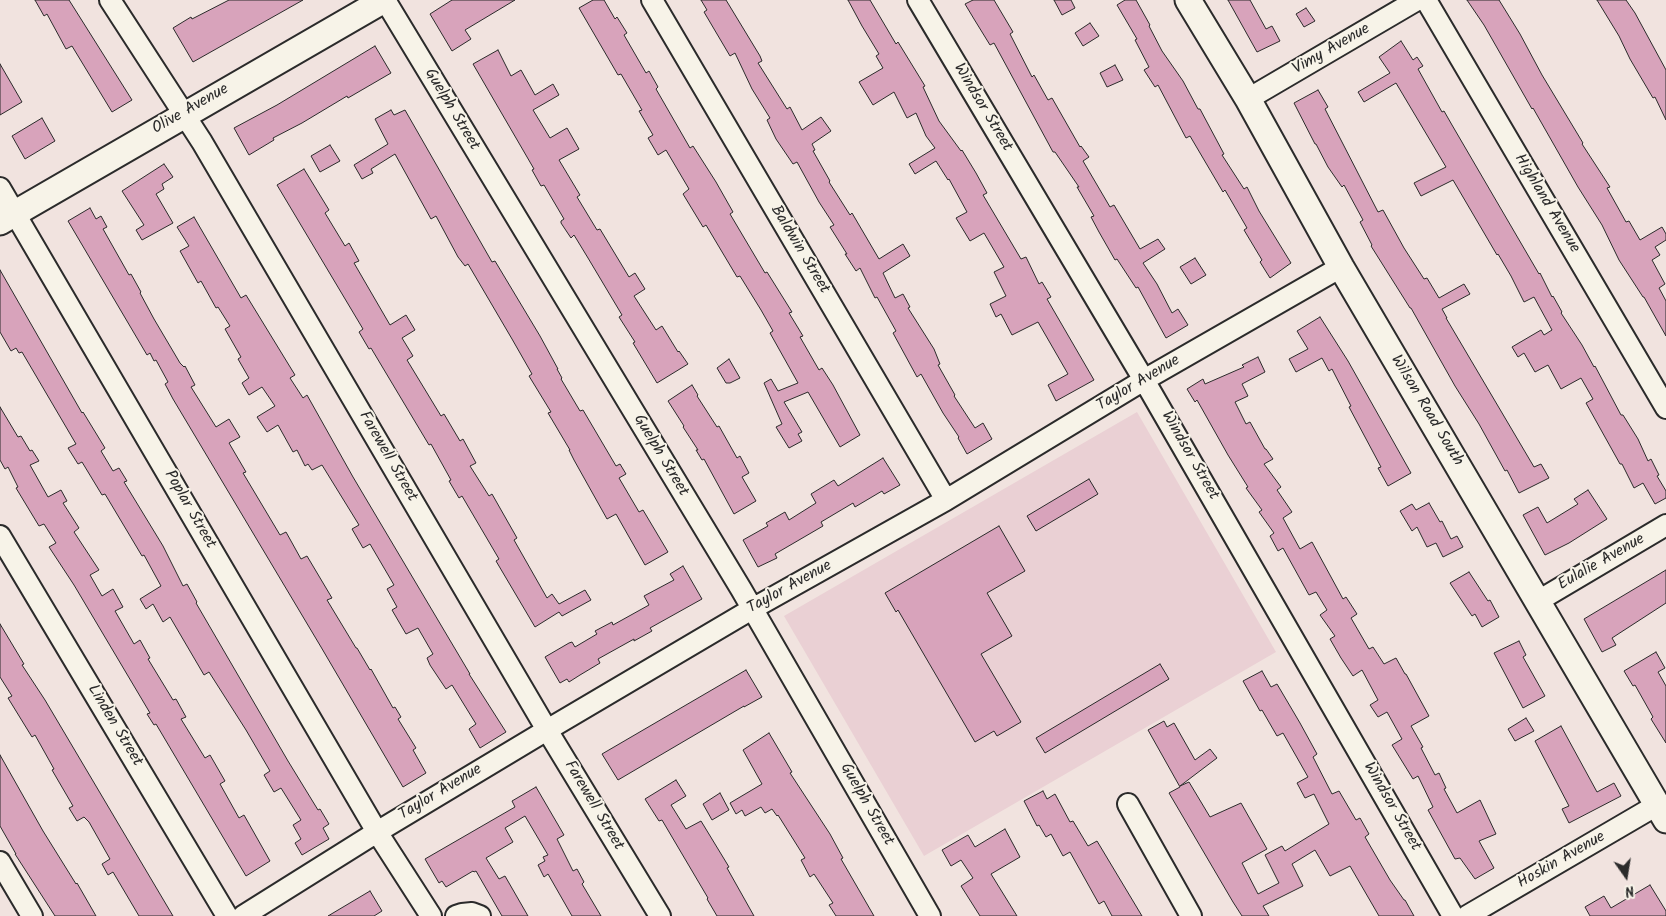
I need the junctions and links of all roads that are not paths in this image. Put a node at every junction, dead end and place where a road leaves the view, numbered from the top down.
1 (110, 0) edge
2 (384, 0) edge
3 (652, 0) edge
4 (918, 0) edge
5 (1188, 0) edge
6 (1417, 0) edge
7 (1426, 0) edge
8 (1248, 99) junction
9 (184, 114) junction
10 (0, 188) edge
11 (7, 217) edge
12 (1341, 267) junction
13 (1144, 380) junction
14 (1666, 408) edge
15 (946, 500) junction
16 (1666, 526) edge
17 (0, 536) edge
18 (1538, 601) junction
19 (752, 609) junction
20 (547, 730) junction
21 (1128, 804) dead end
22 (1662, 812) edge
23 (377, 832) junction
24 (0, 862) edge
25 (6, 886) edge
26 (32, 916) edge
27 (227, 916) edge
28 (243, 916) edge
29 (431, 916) edge
30 (456, 916) edge
31 (480, 916) edge
32 (660, 916) edge
33 (930, 916) edge
34 (1192, 916) edge
35 (1453, 916) edge
36 (1467, 916) edge

1 - 9 street, Farewell Street
2 - 9 main road, Olive Avenue
2 - 19 street, Guelph Street
3 - 15 street, Baldwin Street
4 - 13 street, Windsor Street
5 - 8 main road, Wilson Road South
6 - 8 street, Vimy Avenue
7 - 14 street, Highland Avenue
8 - 12 main road, Wilson Road South
9 - 11 main road, Olive Avenue
9 - 20 street, Farewell Street
10 - 11 street, Poplar Street
11 - 23 street, Poplar Street
12 - 13 street, Taylor Avenue
12 - 18 main road, Wilson Road South
13 - 15 street, Taylor Avenue
13 - 35 street, Windsor Street
15 - 19 street, Taylor Avenue
16 - 18 street, Eulalie Avenue
17 - 27 street, Linden Street
18 - 22 main road, Wilson Road South
19 - 20 street, Taylor Avenue
19 - 33 street, Guelph Street
20 - 23 street, Taylor Avenue
20 - 32 street, Farewell Street
21 - 34 street
22 - 36 street, Hoskin Avenue
23 - 28 street, Taylor Avenue
23 - 29 street, Poplar Street
24 - 25 street
25 - 26 street
30 - 31 street

